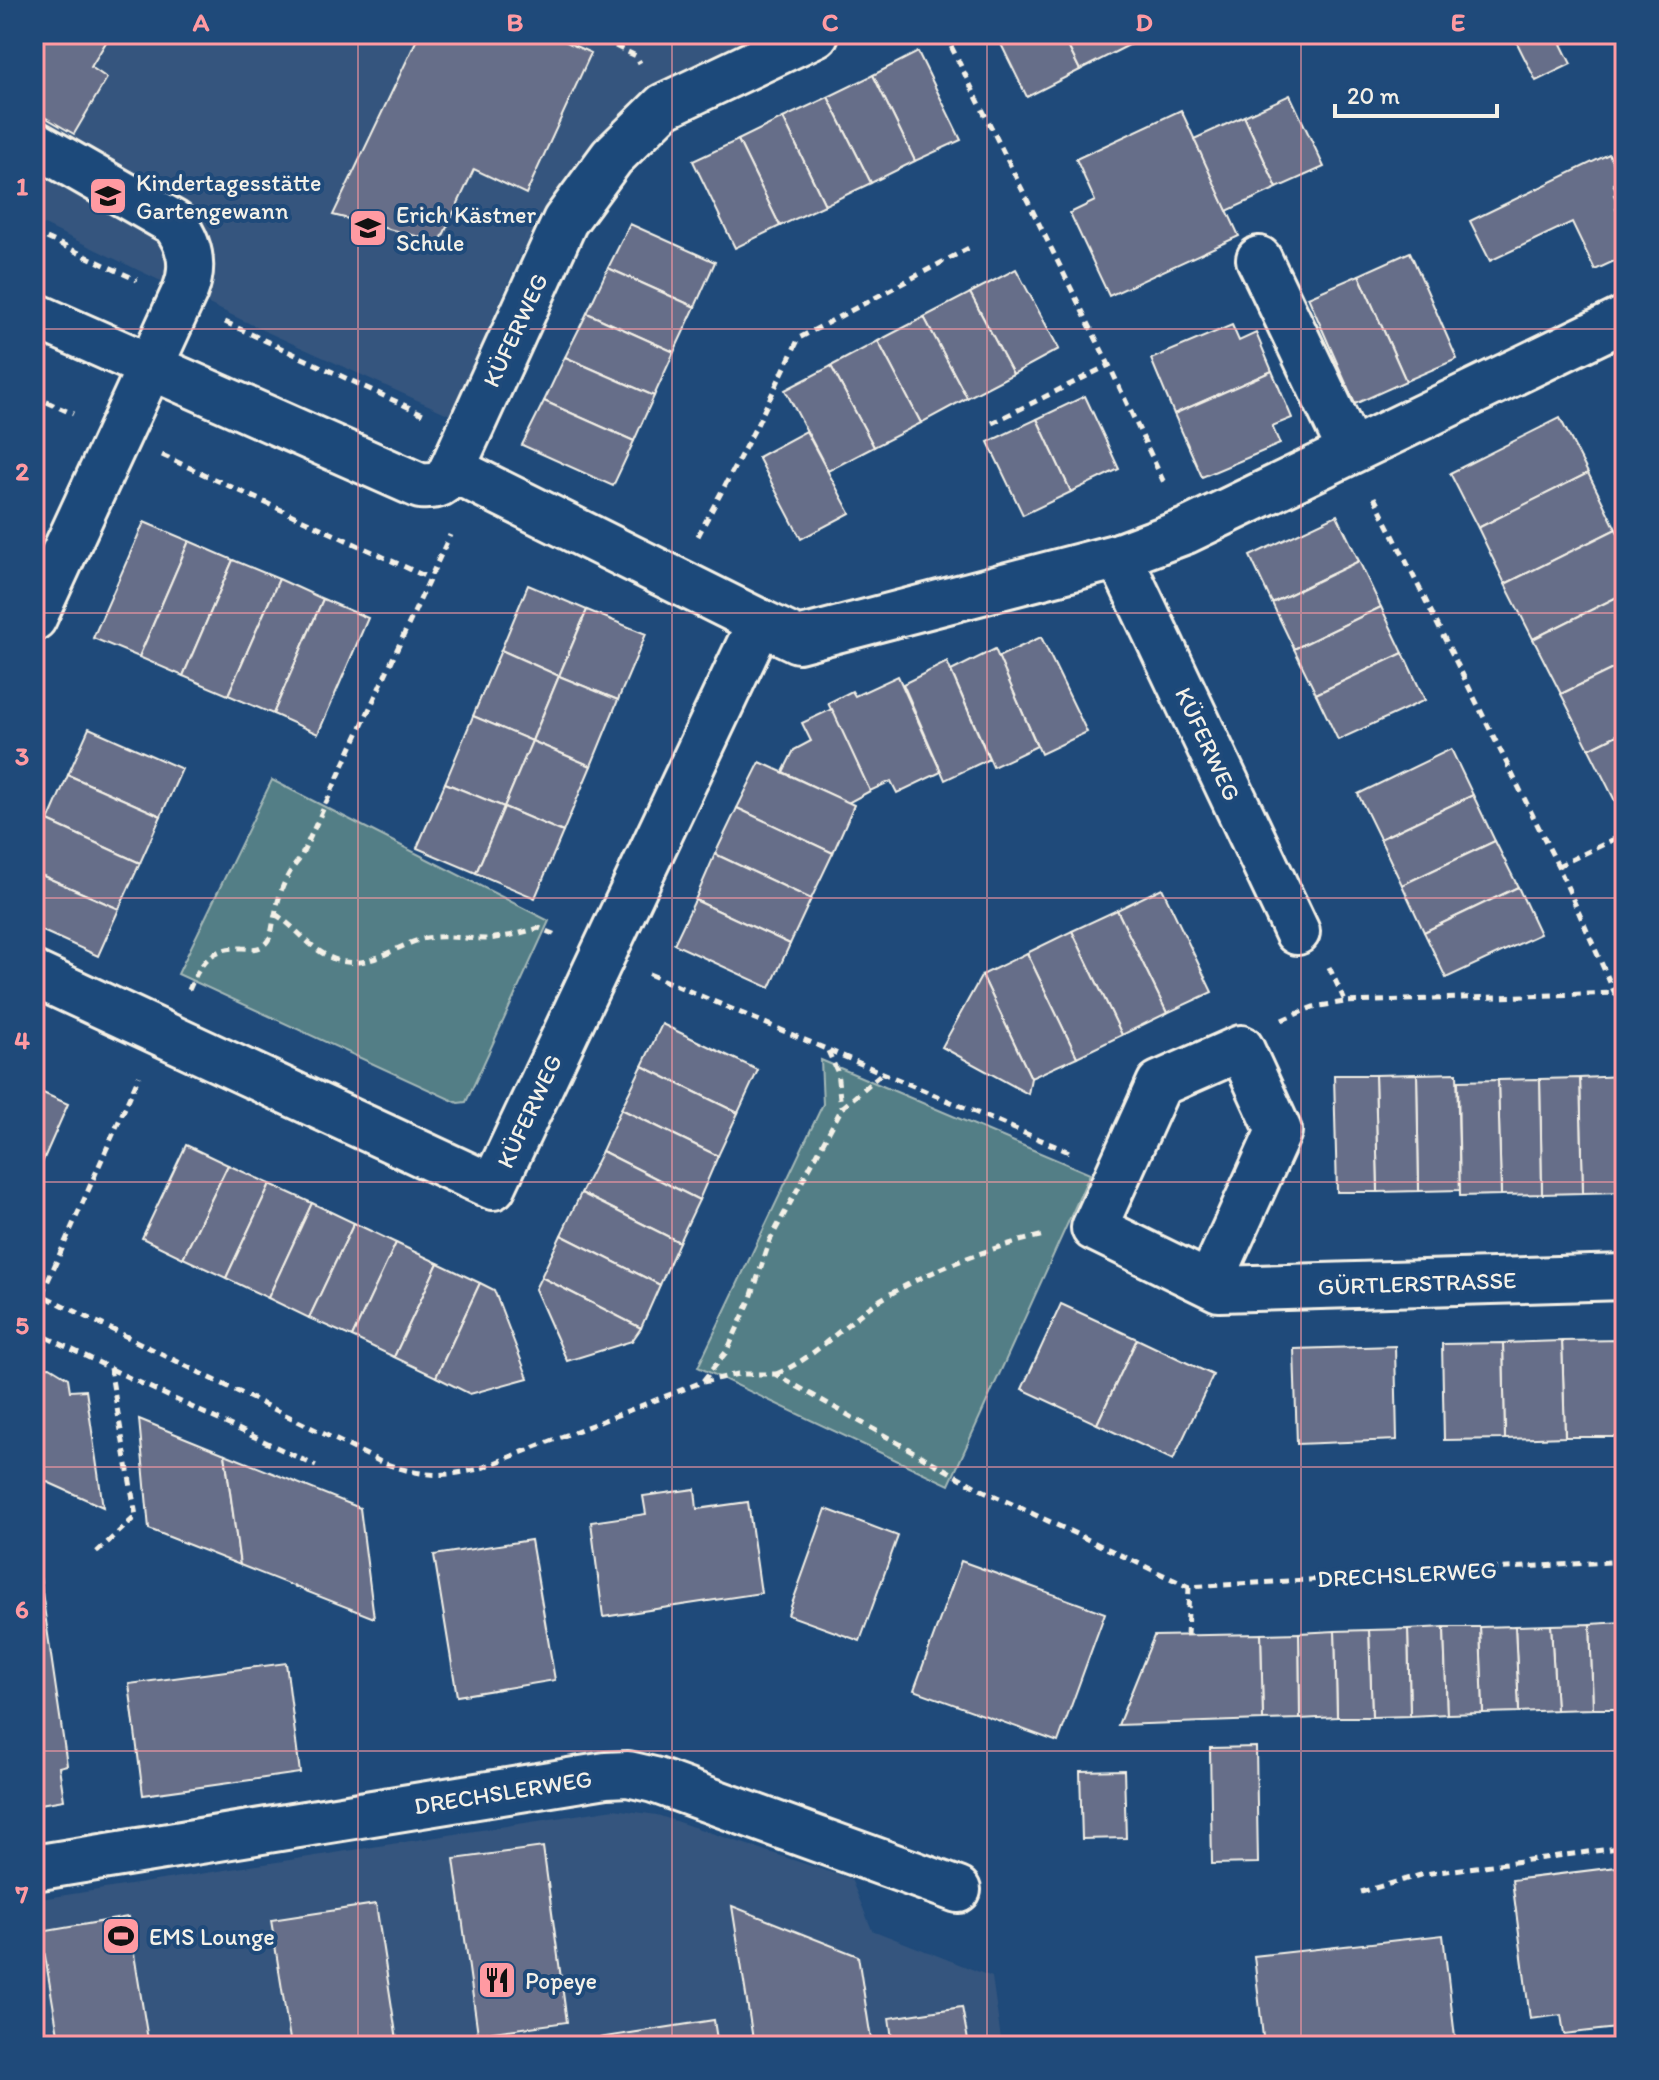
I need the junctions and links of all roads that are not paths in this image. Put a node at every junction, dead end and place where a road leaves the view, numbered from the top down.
1 (816, 34) edge
2 (34, 143) edge
3 (1259, 259) dead end
4 (34, 315) edge
5 (1625, 319) edge
6 (150, 367) junction
7 (1350, 450) junction
8 (452, 464) junction
9 (1119, 556) junction
10 (34, 618) edge
11 (760, 622) junction
12 (1297, 932) dead end
13 (34, 974) edge
14 (1625, 1277) edge
15 (1210, 1283) junction
16 (34, 1868) edge
17 (958, 1890) dead end

1 - 8 street, KÜFERWEG
2 - 6 street
3 - 7 street
4 - 6 street
5 - 7 street
6 - 8 street
6 - 10 street
7 - 9 street
8 - 11 street
9 - 11 street
9 - 12 street, KÜFERWEG
11 - 13 street, KÜFERWEG
14 - 15 street, GÜRTLERSTRASSE
15 - 15 street, GÜRTLERSTRASSE
16 - 17 street, DRECHSLERWEG

